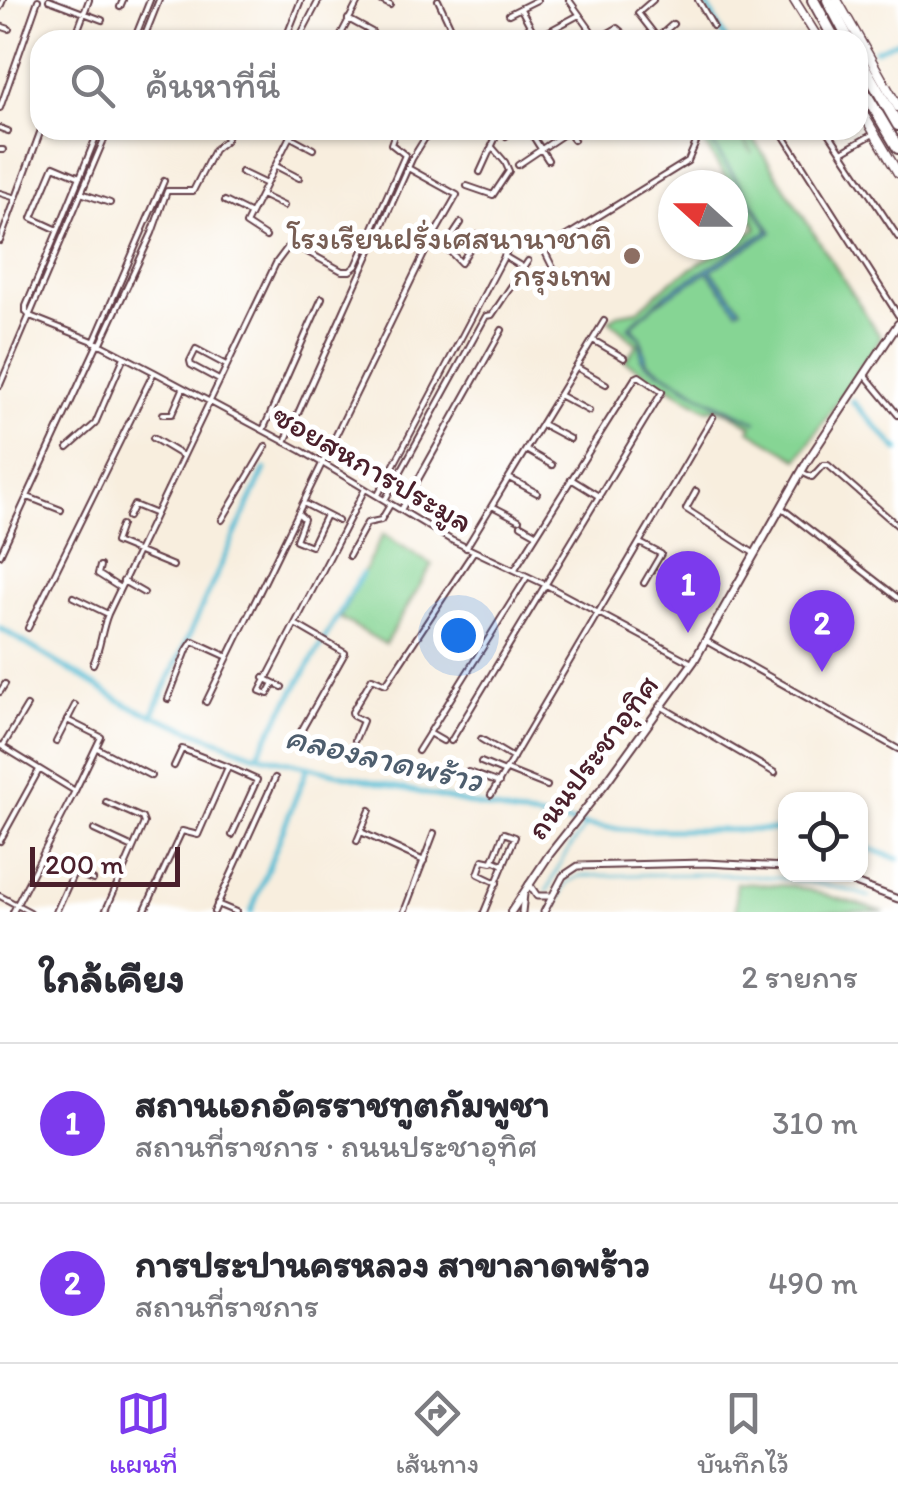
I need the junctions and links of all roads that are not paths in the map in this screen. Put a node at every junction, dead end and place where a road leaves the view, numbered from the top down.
1 (3, 0) edge
2 (38, 0) edge
3 (49, 0) edge
4 (89, 0) edge
5 (123, 0) edge
6 (160, 0) edge
7 (300, 0) edge
8 (320, 0) edge
9 (359, 0) edge
10 (380, 0) edge
11 (438, 0) edge
12 (537, 0) edge
13 (568, 0) edge
14 (653, 0) edge
15 (698, 0) edge
16 (794, 0) edge
17 (813, 0) edge
18 (828, 0) edge
19 (837, 0) edge
20 (148, 1) edge
21 (390, 5) dead end
22 (0, 7) edge
23 (120, 8) dead end
24 (521, 10) junction
25 (84, 13) junction
26 (510, 14) dead end
27 (579, 15) junction
28 (348, 19) junction
29 (102, 20) dead end
30 (674, 24) dead end
31 (0, 26) edge
32 (713, 26) dead end
33 (9, 29) dead end
34 (78, 30) edge
35 (138, 30) edge
36 (147, 30) edge
37 (289, 30) edge
38 (304, 30) edge
39 (343, 30) edge
40 (368, 30) edge
41 (453, 30) edge
42 (533, 30) edge
43 (549, 30) edge
44 (589, 30) edge
45 (651, 30) edge
46 (668, 30) edge
47 (813, 30) edge
48 (830, 30) edge
49 (844, 30) edge
50 (854, 30) edge
51 (868, 54) edge
52 (868, 73) edge
53 (868, 98) edge
54 (898, 107) edge
55 (0, 108) edge
56 (868, 121) edge
57 (898, 125) edge
58 (0, 128) edge
59 (8, 131) dead end
60 (875, 133) junction
61 (868, 137) edge
62 (37, 140) edge
63 (95, 140) edge
64 (104, 140) edge
65 (226, 140) edge
66 (288, 140) edge
67 (301, 140) edge
68 (392, 140) edge
69 (424, 140) edge
70 (495, 140) edge
71 (535, 140) edge
72 (555, 140) edge
73 (697, 140) edge
74 (786, 140) edge
75 (834, 140) edge
76 (863, 140) edge
77 (492, 147) junction
78 (313, 148) dead end
79 (898, 148) edge
80 (541, 150) junction
81 (842, 152) junction
82 (405, 155) junction
83 (412, 159) junction
84 (548, 160) dead end
85 (276, 166) junction
86 (518, 166) dead end
87 (408, 168) junction
88 (241, 172) dead end
89 (480, 172) dead end
90 (898, 173) edge
91 (80, 177) junction
92 (298, 178) dead end
93 (164, 181) dead end
94 (266, 184) junction
95 (468, 186) dead end
96 (0, 193) edge
97 (82, 194) junction
98 (261, 195) junction
99 (16, 198) junction
100 (225, 201) dead end
101 (110, 203) dead end
102 (284, 206) dead end
103 (251, 214) junction
104 (461, 222) dead end
105 (58, 230) junction
106 (434, 235) junction
107 (478, 235) dead end
108 (266, 237) dead end
109 (898, 237) edge
110 (0, 241) edge
111 (445, 246) junction
112 (508, 249) dead end
113 (504, 256) junction
114 (528, 261) dead end
115 (524, 268) junction
116 (555, 272) dead end
117 (322, 298) dead end
118 (478, 312) junction
119 (898, 314) edge
120 (30, 316) junction
121 (486, 316) junction
122 (604, 321) dead end
123 (898, 324) edge
124 (502, 330) dead end
125 (593, 340) junction
126 (98, 343) junction
127 (124, 357) junction
128 (624, 358) dead end
129 (226, 365) junction
130 (576, 368) junction
131 (446, 369) junction
132 (154, 372) junction
133 (454, 372) junction
134 (865, 375) junction
135 (220, 380) junction
136 (606, 384) dead end
137 (0, 385) edge
138 (183, 388) junction
139 (559, 395) junction
140 (208, 402) junction
141 (589, 411) dead end
142 (163, 414) dead end
143 (898, 415) edge
144 (713, 417) dead end
145 (542, 424) junction
146 (263, 430) junction
147 (412, 433) junction
148 (419, 436) junction
149 (153, 438) dead end
150 (570, 438) dead end
151 (285, 442) junction
152 (266, 446) dead end
153 (68, 448) dead end
154 (526, 450) junction
155 (183, 456) junction
156 (322, 464) junction
157 (552, 465) dead end
158 (392, 470) junction
159 (801, 472) junction
160 (399, 474) junction
161 (509, 478) junction
162 (571, 479) junction
163 (364, 489) junction
164 (696, 491) dead end
165 (536, 494) dead end
166 (378, 495) junction
167 (28, 497) junction
168 (600, 497) junction
169 (388, 501) junction
170 (303, 503) junction
171 (492, 506) junction
172 (782, 507) junction
173 (61, 510) dead end
174 (401, 510) junction
175 (156, 514) junction
176 (298, 514) junction
177 (326, 515) junction
178 (128, 516) dead end
179 (222, 520) dead end
180 (338, 521) dead end
181 (121, 525) dead end
182 (898, 526) edge
183 (0, 530) edge
184 (537, 534) junction
185 (10, 537) junction
186 (640, 542) junction
187 (466, 548) junction
188 (137, 552) junction
189 (474, 552) junction
190 (756, 554) junction
191 (0, 555) edge
192 (350, 556) dead end
193 (100, 566) dead end
194 (173, 566) dead end
195 (515, 569) junction
196 (528, 576) junction
197 (124, 581) junction
198 (644, 583) dead end
199 (546, 585) junction
200 (120, 588) junction
201 (144, 593) dead end
202 (73, 597) dead end
203 (898, 598) edge
204 (599, 613) junction
205 (108, 614) junction
206 (293, 624) junction
207 (28, 628) dead end
208 (706, 641) junction
209 (228, 657) junction
210 (94, 664) dead end
211 (692, 664) junction
212 (264, 678) junction
213 (274, 683) junction
214 (5, 684) dead end
215 (282, 687) dead end
216 (0, 692) edge
217 (168, 700) dead end
218 (206, 702) dead end
219 (75, 705) dead end
220 (27, 706) dead end
221 (661, 706) junction
222 (67, 720) junction
223 (300, 733) dead end
224 (429, 733) junction
225 (480, 739) dead end
226 (355, 740) dead end
227 (443, 741) dead end
228 (451, 741) dead end
229 (56, 742) dead end
230 (1, 746) edge
231 (897, 747) edge
232 (97, 748) junction
233 (418, 751) dead end
234 (513, 758) junction
235 (482, 762) dead end
236 (174, 766) dead end
237 (228, 767) junction
238 (39, 770) junction
239 (506, 771) junction
240 (468, 772) dead end
241 (774, 773) dead end
242 (151, 776) dead end
243 (274, 778) dead end
244 (499, 783) junction
245 (547, 786) dead end
246 (75, 790) junction
247 (492, 795) dead end
248 (106, 802) dead end
249 (370, 810) dead end
250 (94, 830) dead end
251 (362, 832) junction
252 (434, 833) dead end
253 (232, 835) dead end
254 (357, 840) dead end
255 (0, 841) edge
256 (133, 848) junction
257 (424, 860) junction
258 (504, 866) junction
259 (778, 867) edge
260 (93, 880) dead end
261 (852, 882) edge
262 (496, 883) junction
263 (527, 887) junction
264 (0, 896) edge
265 (552, 896) junction
266 (898, 899) edge
267 (217, 904) junction
268 (16, 905) junction
269 (13, 912) edge
270 (30, 912) edge
271 (56, 912) edge
272 (105, 912) edge
273 (144, 912) edge
274 (214, 912) edge
275 (236, 912) edge
276 (404, 912) edge
277 (484, 912) edge
278 (511, 912) edge
279 (522, 912) edge
280 (544, 912) edge

1 - 22 street
2 - 55 street
3 - 25 street
4 - 25 street
5 - 23 street
6 - 36 street
7 - 37 street
8 - 38 street
9 - 28 street
10 - 21 street
11 - 41 street
12 - 24 street
13 - 27 street
14 - 45 street
15 - 32 street
16 - 47 main road
17 - 48 highway
18 - 49 highway
19 - 50 main road
20 - 35 street
24 - 26 street
24 - 42 street
25 - 29 street
25 - 34 street
27 - 43 street
27 - 44 street
28 - 39 street
28 - 40 street
30 - 46 street
31 - 33 street
51 - 54 main road
52 - 57 highway
53 - 79 highway
56 - 60 main road
58 - 59 street
60 - 61 street
60 - 90 main road
62 - 99 street
63 - 91 street
64 - 97 street
65 - 126 street
66 - 85 street
67 - 78 street
68 - 82 street
69 - 83 street
70 - 77 street
71 - 80 street
72 - 80 street
73 - 116 street
74 - 119 street
75 - 81 street
76 - 81 street
77 - 89 street
77 - 95 street
80 - 84 street
80 - 86 street
81 - 109 street
82 - 83 street
82 - 129 street
83 - 87 street
85 - 92 street
85 - 94 street
87 - 106 street
87 - 151 street
88 - 94 street
91 - 105 street
91 - 105 street
93 - 126 street
94 - 98 street
96 - 99 street
97 - 101 street
97 - 120 street
98 - 102 street
98 - 103 street
99 - 110 street
100 - 103 street
103 - 108 street
104 - 111 street
105 - 120 street
106 - 111 street
106 - 156 street
107 - 111 street
112 - 113 street
113 - 115 street
113 - 118 street
114 - 115 street
115 - 121 street
117 - 146 street
118 - 121 street
118 - 131 street
120 - 126 street, ซอยสหการประมูล
120 - 137 street
121 - 133 street
122 - 125 street
123 - 134 main road, ถนนประชาอุทิศ
124 - 174 street
125 - 128 street
125 - 130 street
126 - 127 street, ซอยสหการประมูล
126 - 167 street
127 - 132 street, ซอยสหการประมูล
127 - 153 street
129 - 135 street
129 - 135 street
130 - 136 street
130 - 139 street
131 - 133 street
131 - 147 street
132 - 138 street, ซอยสหการประมูล
132 - 207 street
133 - 148 street
134 - 143 street
134 - 159 main road, ถนนประชาอุทิศ
135 - 140 street
138 - 140 street, ซอยสหการประมูล
138 - 142 street
139 - 141 street
139 - 145 street
140 - 146 street, ซอยสหการประมูล
140 - 155 street
144 - 186 street
145 - 150 street
145 - 154 street
146 - 151 street, ซอยสหการประมูล
147 - 148 street
147 - 158 street
148 - 160 street
149 - 155 street
151 - 156 street, ซอยสหการประมูล
152 - 179 street
154 - 157 street
154 - 161 street
155 - 175 street
156 - 163 street, ซอยสหการประมูล
156 - 170 street
158 - 160 street
158 - 166 street
159 - 172 main road, ถนนประชาอุทิศ
159 - 182 street
160 - 169 street
161 - 165 street
161 - 171 street
162 - 168 street
162 - 168 street
162 - 184 street
163 - 166 street, ซอยสหการประมูล
163 - 206 street
164 - 190 street
166 - 169 street, ซอยสหการประมูล
167 - 173 street
167 - 185 street
168 - 199 street
169 - 174 street, ซอยสหการประมูล
169 - 192 street
170 - 176 street
170 - 177 street
171 - 184 street
171 - 187 street
172 - 190 main road, ถนนประชาอุทิศ
172 - 203 street
174 - 187 street, ซอยสหการประมูล
175 - 178 street
175 - 188 street
176 - 177 street
176 - 209 street
177 - 180 street
181 - 188 street
183 - 185 street
184 - 195 street
185 - 191 street
186 - 198 street
186 - 204 street
187 - 189 street, ซอยสหการประมูล
188 - 194 street
188 - 197 street
189 - 195 street, ซอยสหการประมูล
189 - 226 street
190 - 208 main road, ถนนประชาอุทิศ
193 - 200 street
195 - 196 street, ซอยสหการประมูล
196 - 199 street, ซอยสหการประมูล
196 - 224 street
197 - 200 street
197 - 201 street
199 - 204 street, ซอยสหการประมูล
199 - 228 street
200 - 205 street
202 - 205 street
204 - 211 street, ซอยสหการประมูล
204 - 234 street
205 - 210 street
206 - 212 street
206 - 223 street
208 - 211 main road, ถนนประชาอุทิศ
208 - 231 street
209 - 217 street
209 - 218 street
211 - 221 main road, ถนนประชาอุทิศ
212 - 213 street
212 - 213 street
213 - 215 street
214 - 216 street
219 - 222 street
220 - 230 street
221 - 241 street
221 - 263 main road, ถนนประชาอุทิศ
222 - 229 street
222 - 232 street
224 - 227 street
224 - 233 street
225 - 234 street
230 - 238 street
232 - 242 street
232 - 246 street
234 - 239 street
235 - 239 street
236 - 237 street
237 - 253 street
237 - 273 street
238 - 246 street
238 - 255 street
239 - 244 street
239 - 245 street
240 - 244 street
243 - 267 street
244 - 247 street
246 - 268 street
248 - 256 street
249 - 251 street
250 - 256 street
251 - 254 street
251 - 257 street
252 - 257 street
256 - 272 street
257 - 276 street
258 - 258 street
258 - 262 street
258 - 262 street
259 - 265 street
260 - 271 street
261 - 266 street
262 - 277 street
263 - 265 street
263 - 278 main road, ถนนประชาอุทิศ
263 - 279 street
264 - 268 street
265 - 280 street
267 - 274 street
267 - 275 street
268 - 269 street
268 - 270 street

